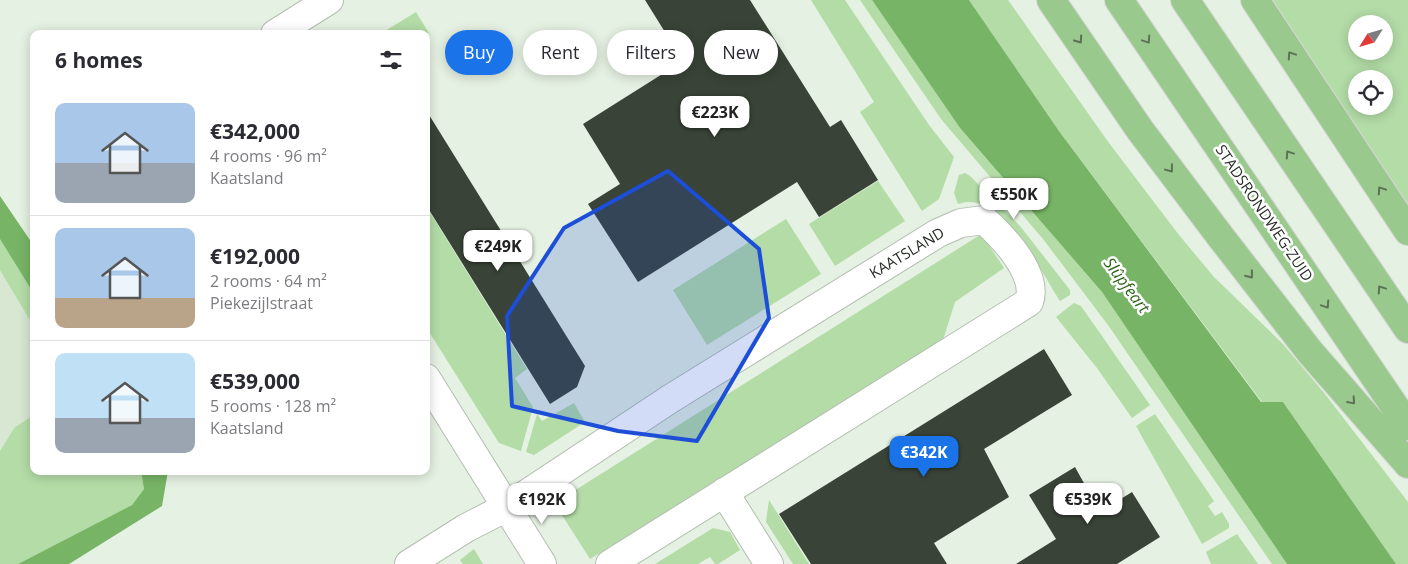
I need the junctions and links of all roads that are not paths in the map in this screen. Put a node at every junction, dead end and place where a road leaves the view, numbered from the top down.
1 (329, 0) edge
2 (1051, 0) edge
3 (1120, 0) edge
4 (1185, 0) edge
5 (1254, 0) edge
6 (280, 30) edge
7 (1408, 231) edge
8 (1408, 329) edge
9 (430, 384) edge
10 (1408, 426) edge
11 (1408, 464) edge
12 (724, 492) junction
13 (507, 508) junction
14 (409, 564) edge
15 (542, 564) edge
16 (610, 564) edge
17 (769, 564) edge

1 - 6 street
2 -> 11 highway
3 -> 10 highway, STADSRONDWEG-ZUID
8 -> 4 highway
7 -> 5 highway
9 - 13 street
12 - 13 street, KAATSLAND
12 - 16 street, KAATSLAND
12 - 17 street
13 - 14 street, KAATSLAND
13 - 15 street

